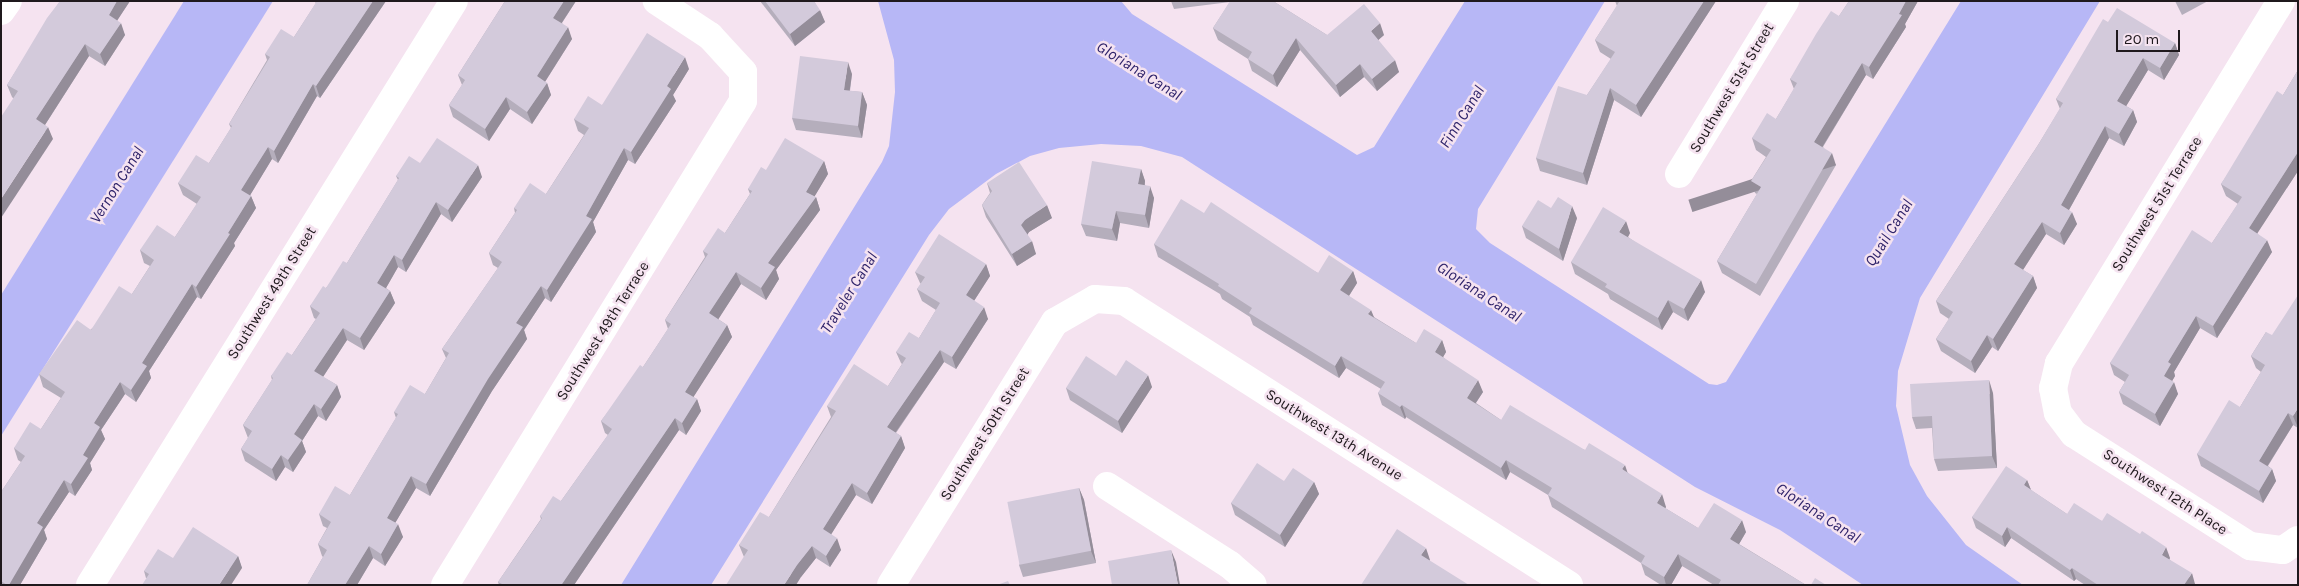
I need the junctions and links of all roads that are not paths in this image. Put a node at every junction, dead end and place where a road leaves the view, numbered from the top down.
1 (8, 1) edge
2 (454, 1) edge
3 (657, 1) edge
4 (1785, 1) edge
5 (2281, 1) edge
6 (1, 11) edge
7 (1679, 174) dead end
8 (1095, 299) joint
9 (2058, 413) joint
10 (1107, 486) dead end
11 (2290, 545) edge
12 (90, 585) edge
13 (445, 585) edge
14 (892, 585) edge
15 (1253, 585) edge
16 (1569, 585) edge

1 - 6 street
2 - 12 street, Southwest 49th Street
3 - 13 street, Southwest 49th Terrace
4 - 7 street, Southwest 51st Street
5 - 9 street, Southwest 51st Terrace
8 - 14 street, Southwest 50th Street
8 - 16 street, Southwest 13th Avenue
9 - 11 street, Southwest 12th Place
10 - 15 street

